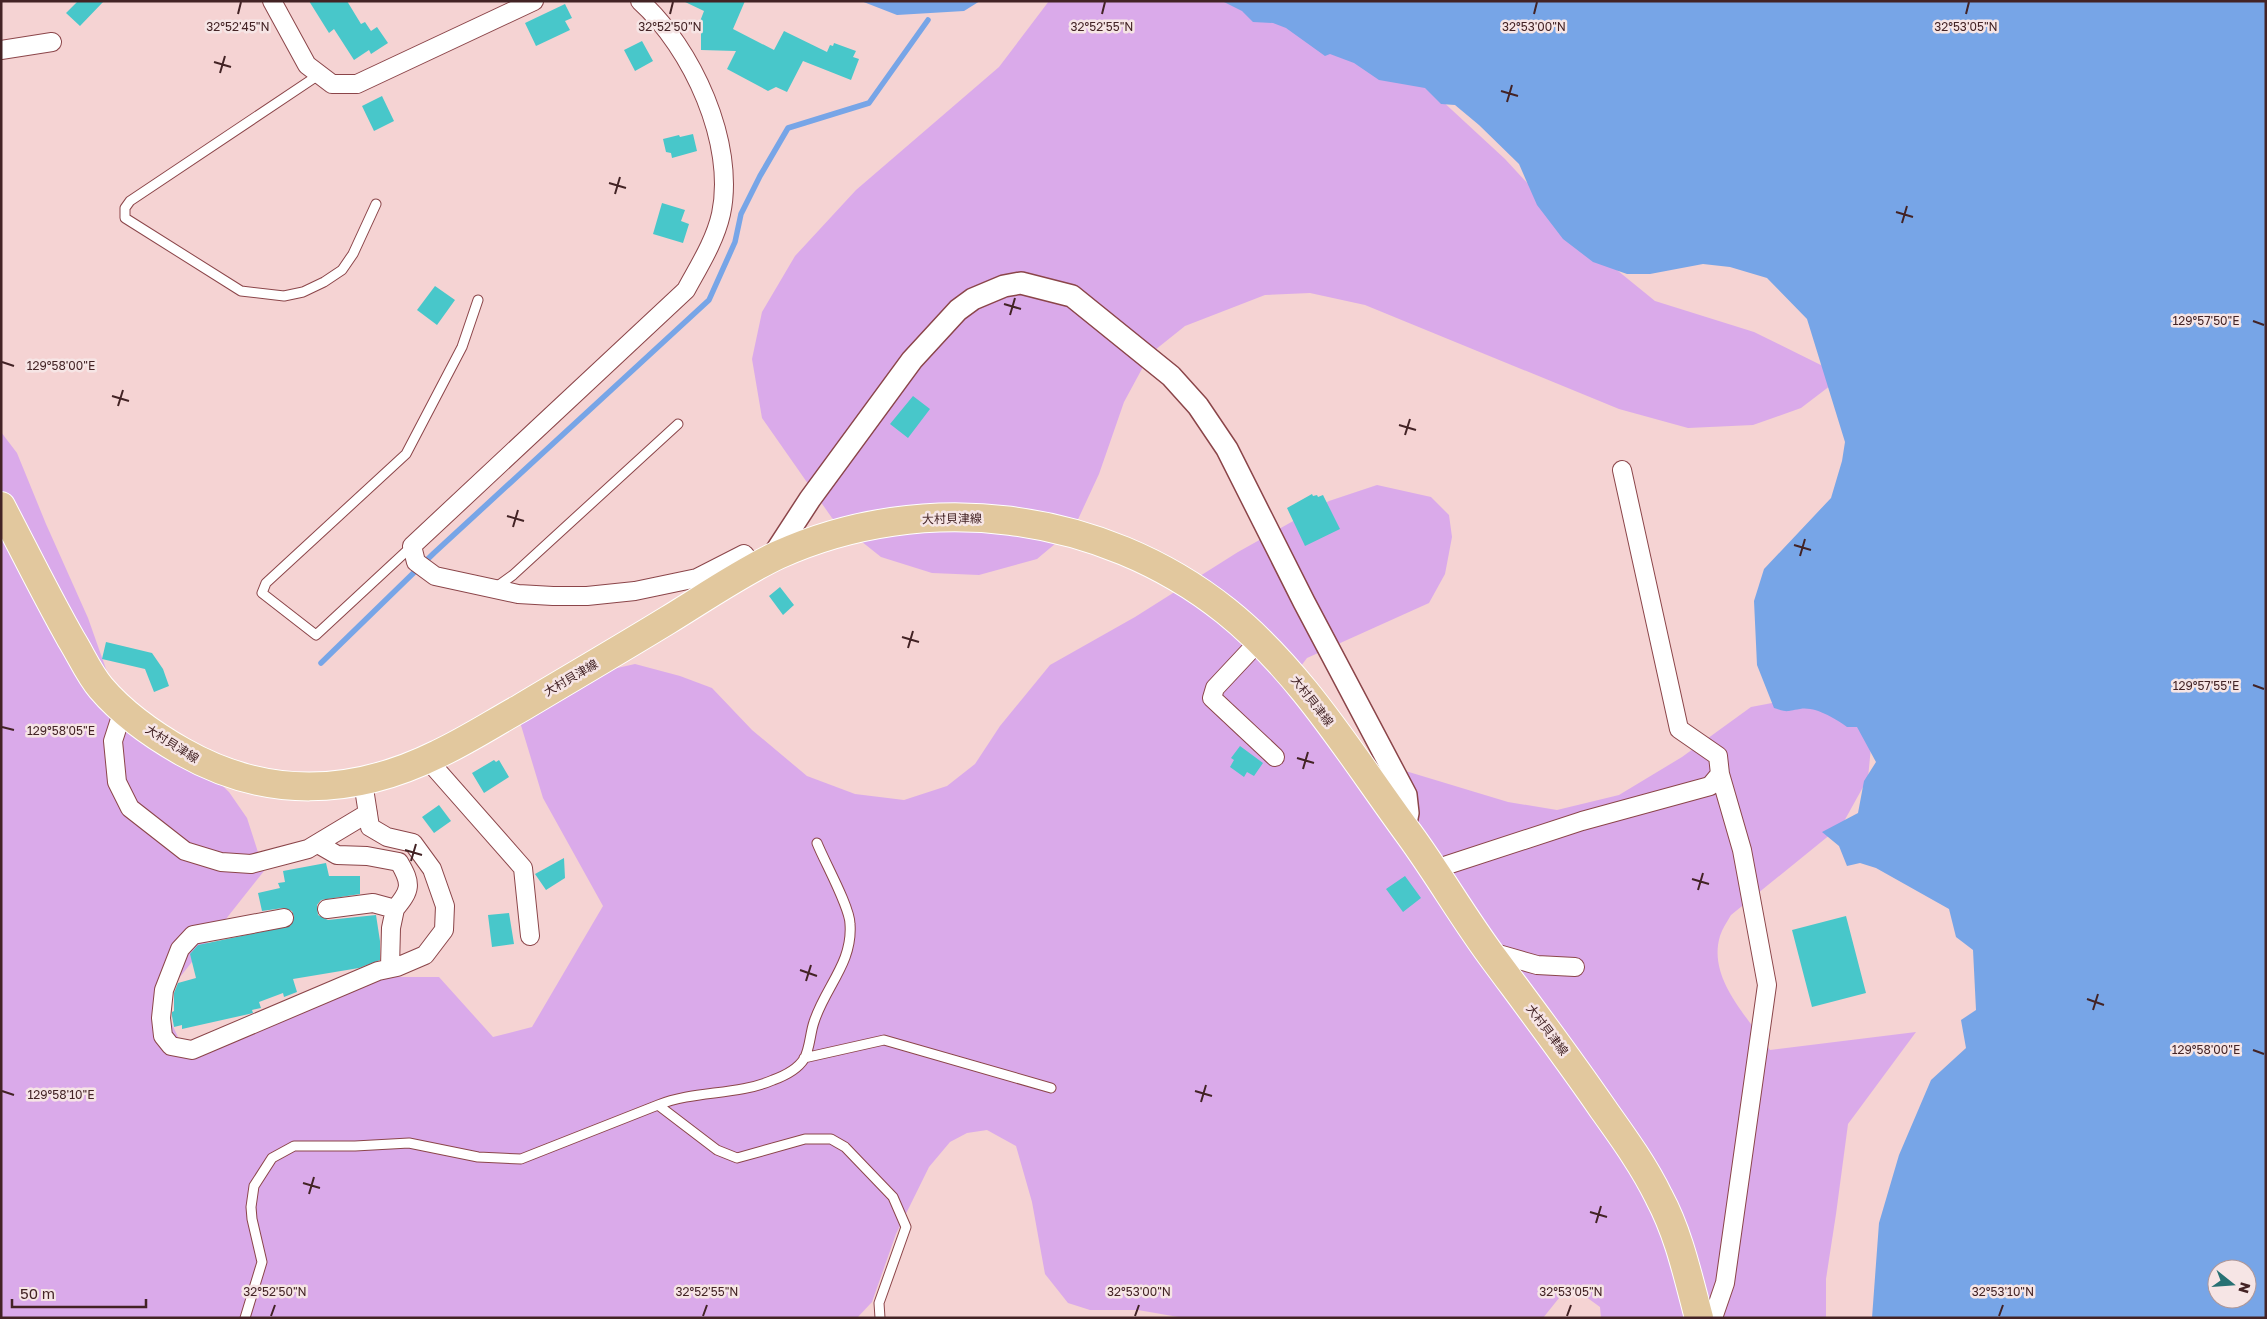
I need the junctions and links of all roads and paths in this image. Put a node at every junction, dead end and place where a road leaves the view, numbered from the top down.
1 (272, 1) edge
2 (534, 1) edge
3 (640, 1) edge
4 (52, 42) dead end
5 (1, 50) edge
6 (320, 74) junction
7 (376, 204) dead end
8 (478, 300) dead end
9 (678, 424) dead end
10 (1622, 470) dead end
11 (1, 506) edge
12 (412, 546) junction
13 (763, 563) junction
14 (493, 589) junction
15 (1259, 641) junction
16 (122, 710) junction
17 (1275, 757) dead end
18 (427, 759) junction
19 (1720, 774) junction
20 (363, 782) junction
21 (368, 813) junction
22 (1405, 828) junction
23 (817, 843) dead end
24 (318, 844) junction
25 (1435, 869) junction
26 (327, 908) dead end
27 (395, 909) junction
28 (284, 918) dead end
29 (530, 936) dead end
30 (1488, 951) junction
31 (390, 967) junction
32 (1575, 967) dead end
33 (804, 1058) junction
34 (1051, 1088) dead end
35 (658, 1105) junction
36 (245, 1318) edge
37 (880, 1318) edge
38 (1700, 1318) edge
39 (1713, 1318) edge

1 - 6 street
2 - 6 street
3 - 12 street
4 - 5 street
6 - 7 lane
8 - 12 lane
9 - 14 lane
10 - 19 street
11 - 16 main road, 大村貝津線
12 - 14 street
13 - 14 street
13 - 15 main road, 大村貝津線
13 - 18 main road, 大村貝津線
13 - 22 street
15 - 17 street
15 - 22 main road, 大村貝津線
16 - 20 main road, 大村貝津線
16 - 24 street
18 - 20 main road, 大村貝津線
18 - 29 street
19 - 25 street
19 - 39 street
20 - 21 street
21 - 24 street
21 - 31 street
22 - 25 main road, 大村貝津線
23 - 33 lane
24 - 27 street
25 - 30 main road, 大村貝津線
26 - 27 street
27 - 31 street
28 - 31 street
30 - 32 street
30 - 38 main road, 大村貝津線
33 - 34 lane
33 - 35 lane
35 - 36 lane
35 - 37 lane

